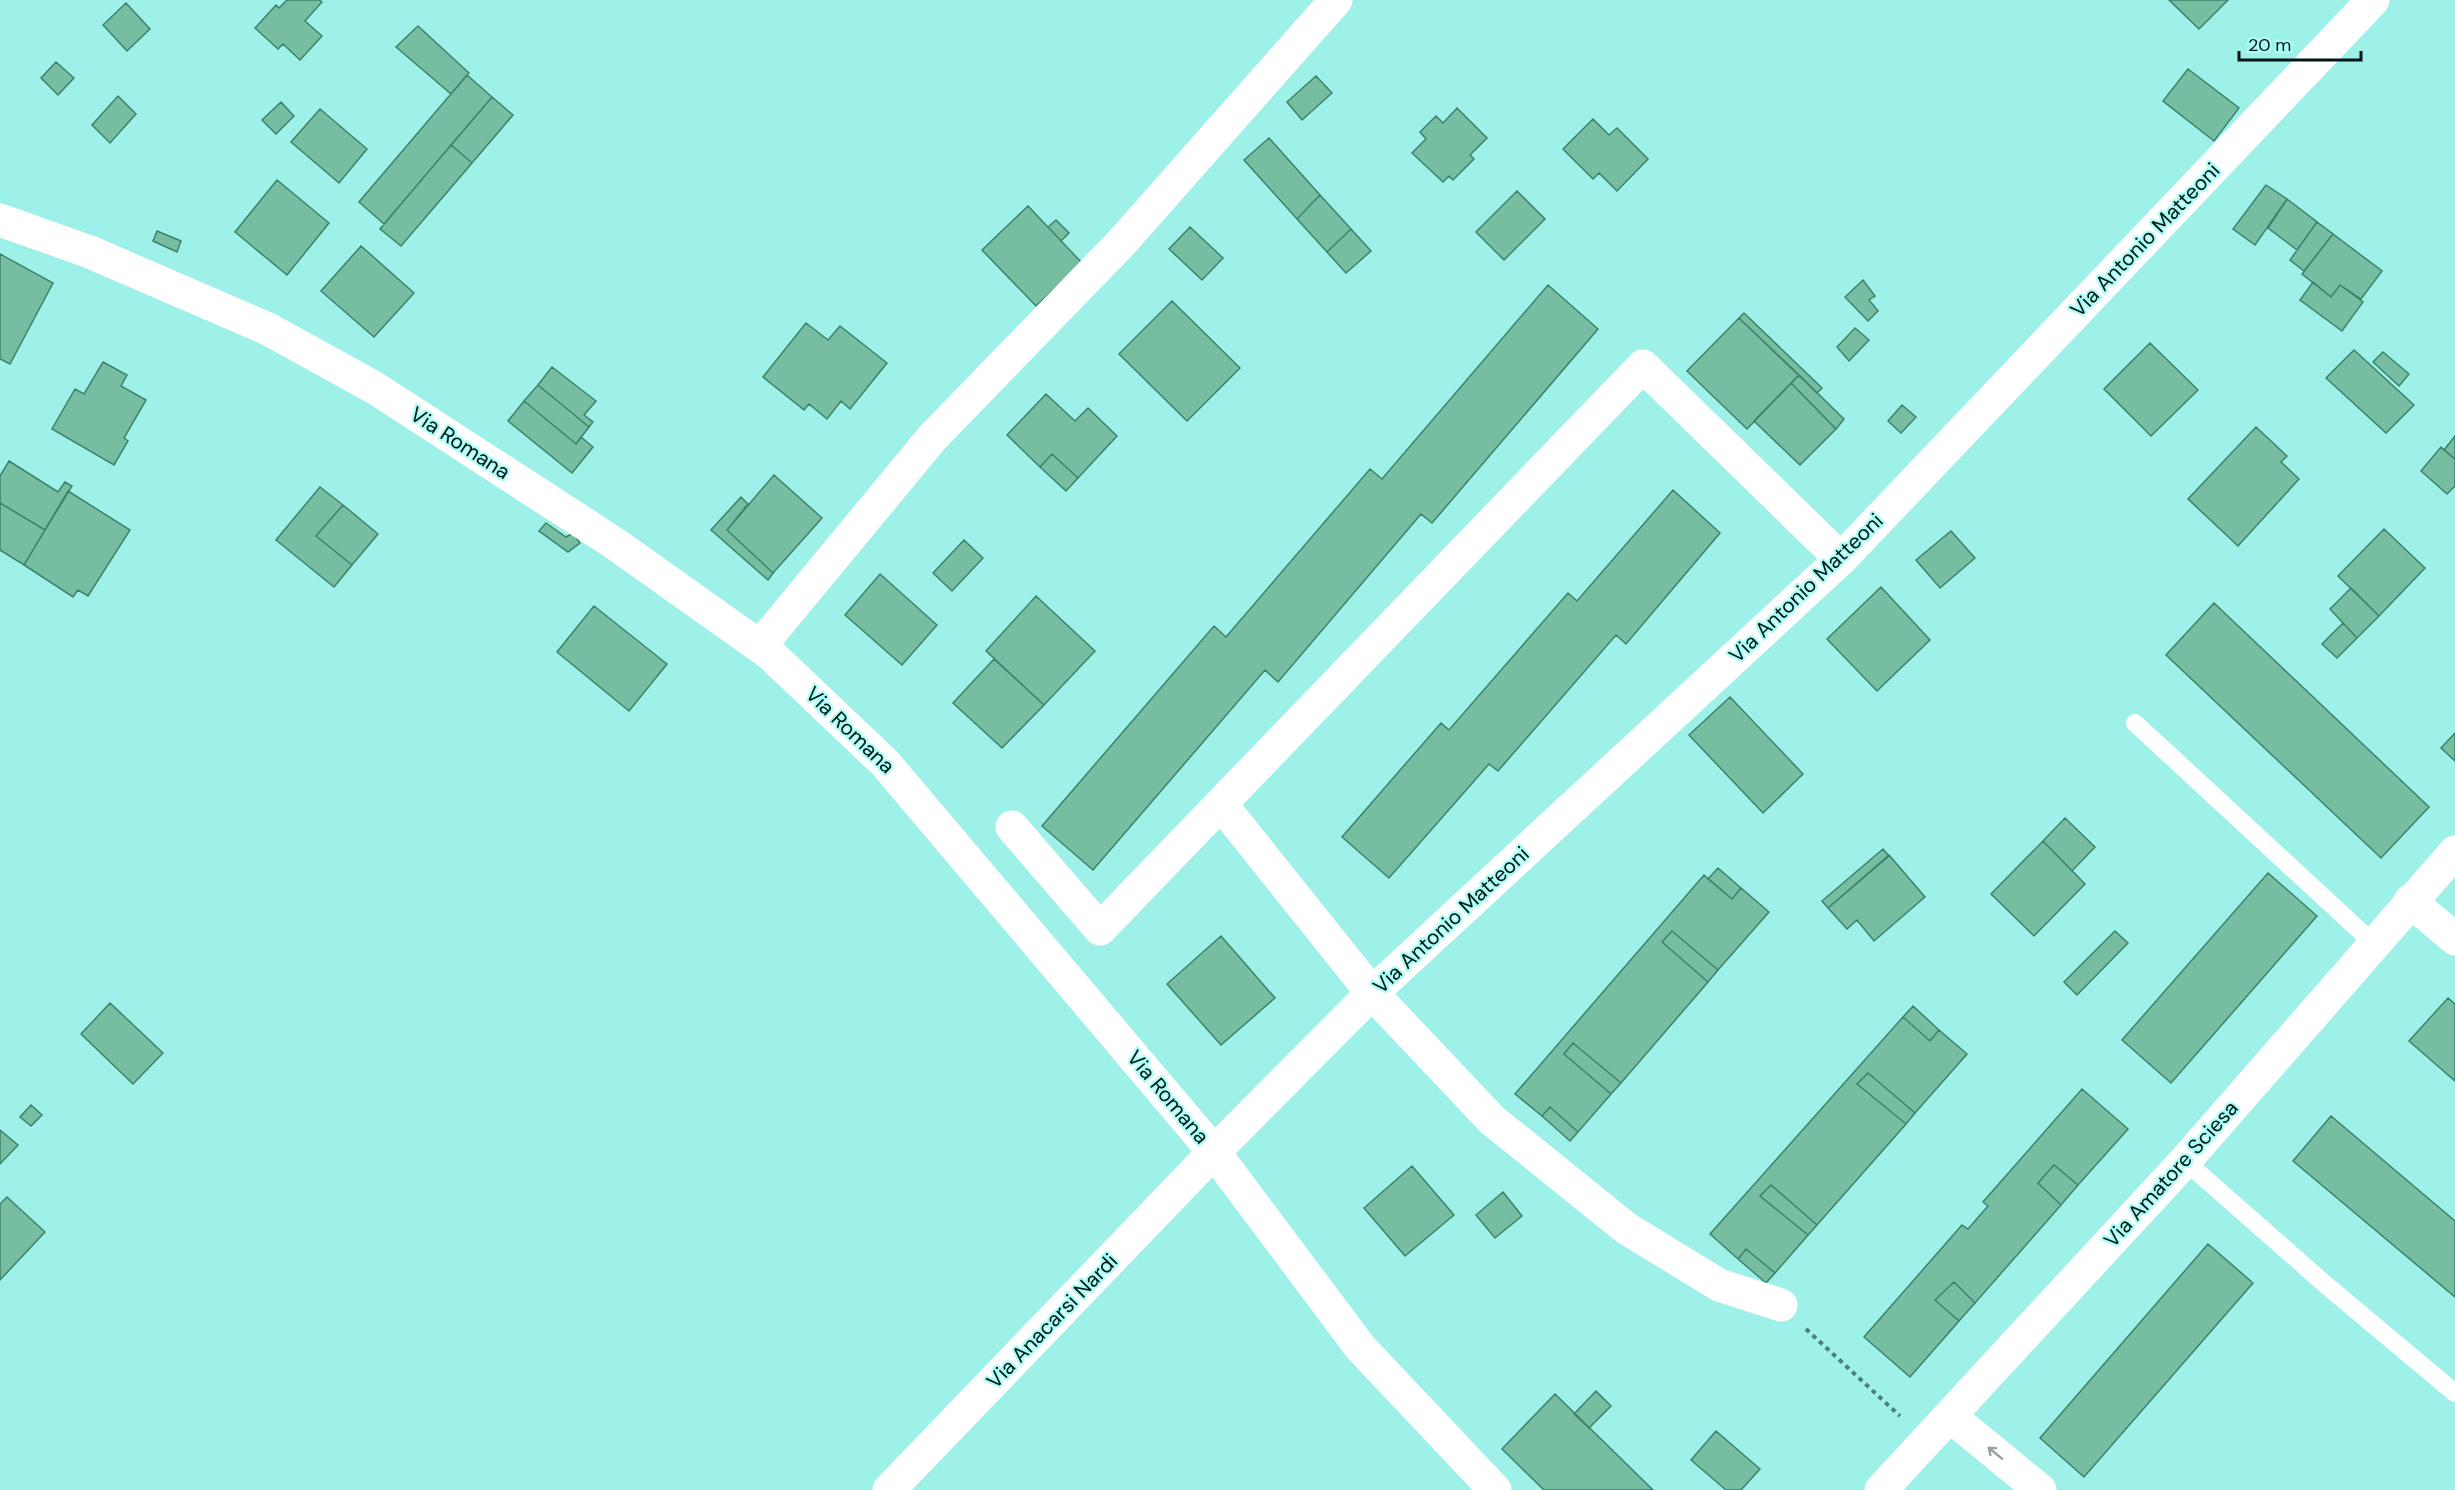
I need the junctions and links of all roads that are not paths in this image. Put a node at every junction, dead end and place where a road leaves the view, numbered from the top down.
1 (1336, 0) edge
2 (2373, 0) edge
3 (0, 220) edge
4 (1840, 559) junction
5 (760, 646) junction
6 (2135, 723) dead end
7 (1221, 804) junction
8 (1012, 827) dead end
9 (2455, 852) edge
10 (2410, 901) junction
11 (2455, 939) edge
12 (2373, 943) junction
13 (1372, 993) junction
14 (1214, 1152) junction
15 (2185, 1161) junction
16 (1781, 1305) road end
17 (2455, 1393) edge
18 (1950, 1416) junction
19 (889, 1490) edge
20 (1495, 1490) edge
21 (1881, 1490) edge
22 (2040, 1490) edge

1 - 5 street
2 - 4 street, Via Antonio Matteoni
3 - 5 street, Via Romana
4 - 7 street
4 - 13 street, Via Antonio Matteoni
5 - 14 street, Via Romana
6 - 12 lane
7 - 8 street
7 - 13 street
9 - 10 street, Via Amatore Sciesa
10 - 11 street
10 - 12 street, Via Amatore Sciesa
12 - 15 street, Via Amatore Sciesa
13 - 14 street, Via Antonio Matteoni
13 - 16 street
14 - 19 street, Via Anacarsi Nardi
14 - 20 street, Via Romana
15 - 17 lane
15 - 18 street, Via Amatore Sciesa
18 - 21 street, Via Amatore Sciesa
22 -> 18 street

